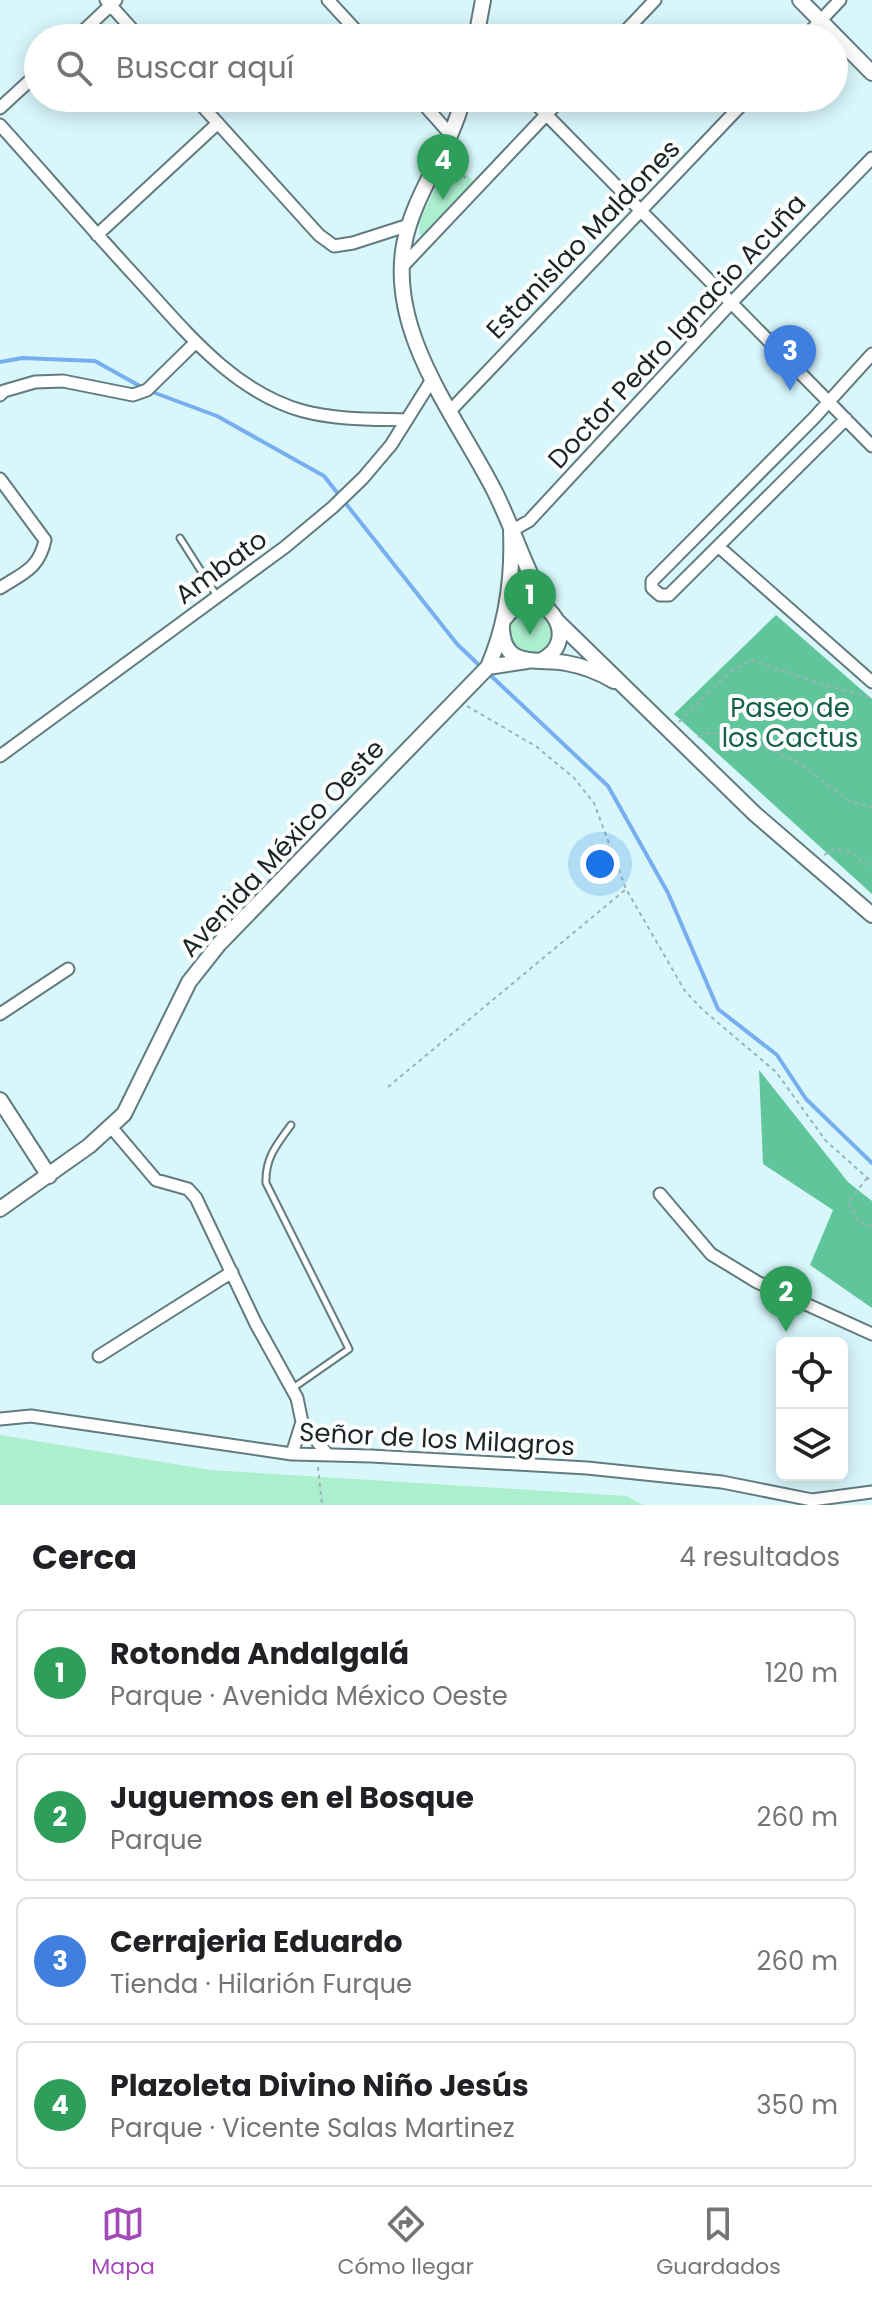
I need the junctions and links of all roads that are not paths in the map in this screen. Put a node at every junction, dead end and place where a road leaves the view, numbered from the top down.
1 (328, 0) edge
2 (483, 0) edge
3 (655, 0) edge
4 (800, 0) edge
5 (840, 0) edge
6 (111, 2) edge
7 (820, 21) junction
8 (90, 24) edge
9 (129, 24) edge
10 (350, 24) edge
11 (479, 24) edge
12 (632, 24) edge
13 (817, 24) edge
14 (823, 24) edge
15 (848, 49) edge
16 (872, 73) edge
17 (24, 86) edge
18 (0, 108) edge
19 (208, 112) edge
20 (430, 112) edge
21 (458, 112) edge
22 (735, 112) edge
23 (546, 114) joint
24 (218, 123) junction
25 (0, 125) edge
26 (451, 135) junction
27 (872, 158) edge
28 (642, 210) junction
29 (409, 225) junction
30 (97, 235) junction
31 (402, 267) junction
32 (732, 302) junction
33 (196, 342) junction
34 (872, 354) edge
35 (433, 378) junction
36 (1, 392) edge
37 (828, 401) junction
38 (451, 410) junction
39 (846, 419) junction
40 (407, 420) junction
41 (872, 446) edge
42 (0, 479) edge
43 (511, 531) junction
44 (180, 538) dead end
45 (719, 547) junction
46 (0, 588) edge
47 (218, 596) junction
48 (553, 615) junction
49 (504, 624) junction
50 (535, 661) junction
51 (488, 667) junction
52 (872, 682) edge
53 (623, 687) junction
54 (0, 756) edge
55 (872, 915) edge
56 (68, 969) dead end
57 (0, 1014) edge
58 (0, 1100) edge
59 (291, 1125) dead end
60 (111, 1127) junction
61 (49, 1176) junction
62 (660, 1194) dead end
63 (0, 1209) edge
64 (232, 1272) junction
65 (872, 1334) edge
66 (99, 1356) dead end
67 (292, 1388) junction
68 (0, 1419) edge
69 (302, 1422) junction
70 (292, 1454) junction
71 (322, 1454) junction
72 (872, 1492) edge
73 (812, 1502) edge

1 - 10 street
2 - 11 main road
3 - 12 street
4 - 7 main road
5 - 7 street
6 - 8 street
6 - 9 street
7 - 13 street
7 - 14 main road
15 - 16 main road
17 - 18 street
19 - 24 street
20 - 26 street
21 - 26 main road
22 - 28 street, Estanislao Maldones
23 - 28 street
23 - 31 street
24 - 29 street
24 - 30 street
25 - 30 street
26 - 29 main road
27 - 32 street, Doctor Pedro Ignacio Acuña
28 - 32 street
28 - 38 street, Estanislao Maldones
29 - 31 main road
30 - 33 street
31 - 35 main road
32 - 37 street
32 - 43 street, Doctor Pedro Ignacio Acuña
33 - 36 street
33 - 40 street
34 - 37 street
35 - 38 main road
35 - 40 street, Ambato
37 - 39 street
37 - 45 street
38 - 43 main road
39 - 41 street
39 - 45 street
40 - 47 street, Ambato
42 - 46 street
43 - 48 main road
43 - 49 main road, Avenida México Oeste
44 - 47 lane
45 - 52 street
47 - 54 street, Ambato
48 - 49 main road
48 - 50 main road
48 - 53 main road
49 - 50 main road
49 - 51 main road, Avenida México Oeste
50 - 51 main road
50 - 53 main road
51 - 60 main road, Avenida México Oeste
53 - 55 main road
56 - 57 street
58 - 61 main road
59 - 67 lane
60 - 61 main road, Avenida México Oeste
60 - 64 street
61 - 63 main road, Avenida México Oeste
62 - 65 street
64 - 66 street
64 - 67 street
67 - 69 street
68 - 70 street, Señor de los Milagros
69 - 70 street
69 - 71 street
70 - 71 street, Señor de los Milagros
71 - 73 street, Señor de los Milagros
72 - 73 street, Señor de los Milagros

